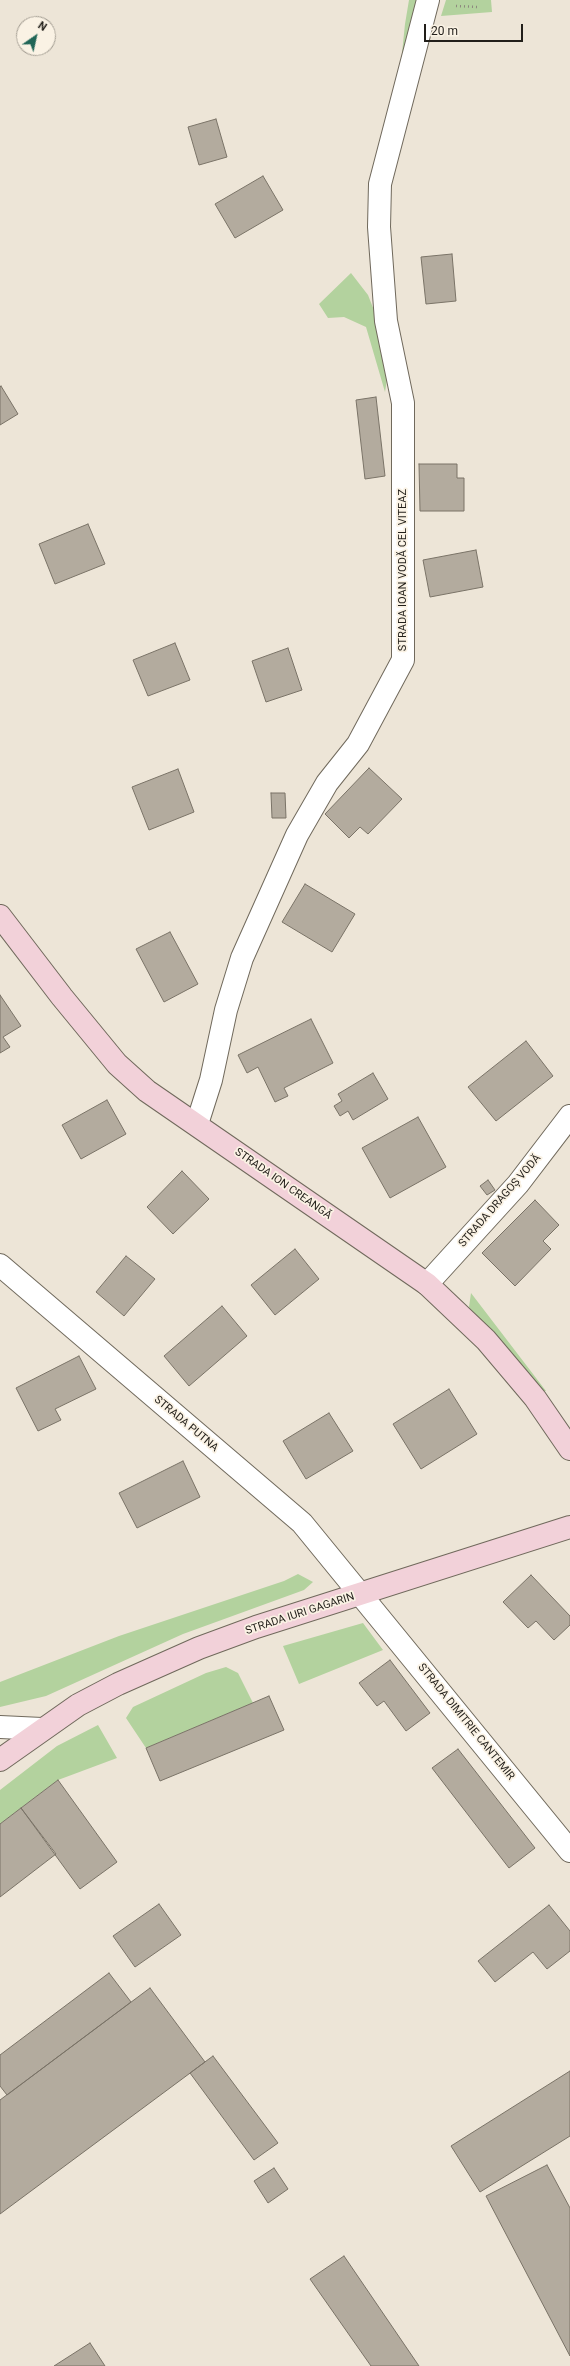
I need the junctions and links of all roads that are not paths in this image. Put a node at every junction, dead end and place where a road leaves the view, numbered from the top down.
1 (428, 0) edge
2 (0, 916) edge
3 (570, 1116) edge
4 (197, 1124) junction
5 (0, 1265) edge
6 (427, 1284) junction
7 (570, 1449) edge
8 (570, 1527) edge
9 (362, 1594) junction
10 (0, 1727) edge
11 (42, 1729) junction
12 (0, 1760) edge
13 (570, 1851) edge

1 - 4 street, STRADA IOAN VODĂ CEL VITEAZ
2 - 4 street, STRADA ION CREANGĂ
3 - 6 street, STRADA DRAGOȘ VODĂ
4 - 6 street, STRADA ION CREANGĂ
5 - 9 street, STRADA PUTNA
6 - 7 street, STRADA ION CREANGĂ
8 - 9 street, STRADA IURI GAGARIN
9 - 11 street, STRADA IURI GAGARIN
9 - 13 street, STRADA DIMITRIE CANTEMIR
10 - 11 street
11 - 12 street, STRADA IURI GAGARIN

